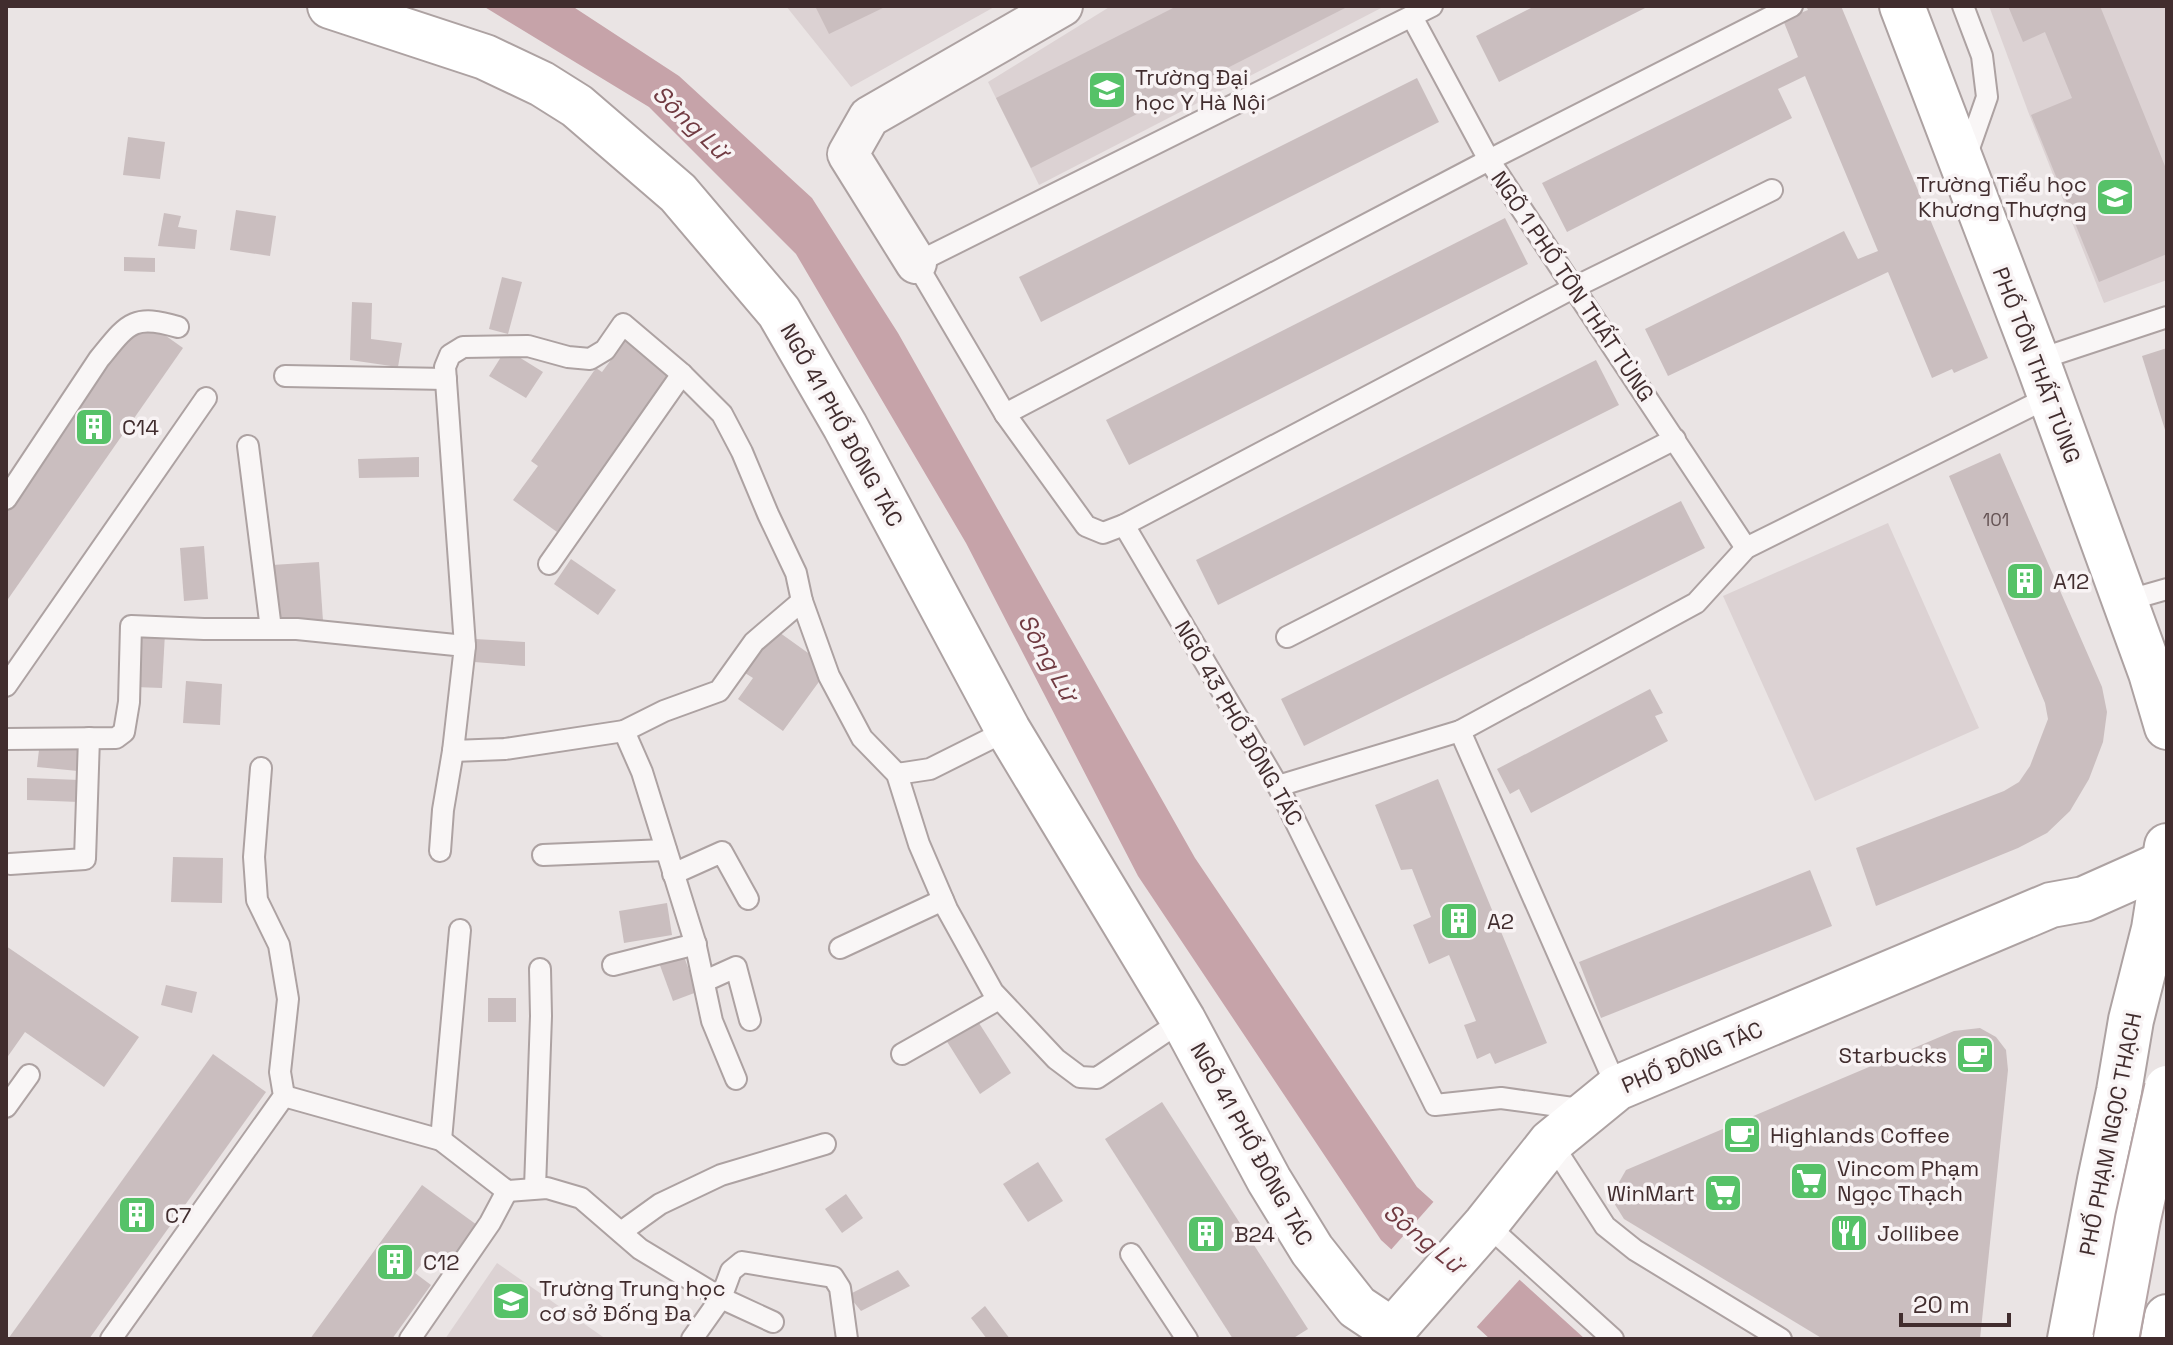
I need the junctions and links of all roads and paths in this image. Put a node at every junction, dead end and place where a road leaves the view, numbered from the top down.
1 (330, 6) edge
2 (1062, 6) edge
3 (1432, 6) edge
4 (1792, 6) edge
5 (1902, 6) edge
6 (1963, 6) edge
7 (1412, 17) junction
8 (1489, 160) junction
9 (1962, 169) junction
10 (1772, 190) dead end
11 (916, 263) junction
12 (1575, 287) junction
13 (2167, 317) edge
14 (178, 327) dead end
15 (682, 374) junction
16 (285, 376) dead end
17 (2043, 378) junction
18 (446, 379) junction
19 (206, 398) dead end
20 (1005, 414) junction
21 (1675, 439) junction
22 (248, 446) dead end
23 (6, 499) edge
24 (1124, 525) junction
25 (1746, 548) junction
26 (549, 564) dead end
27 (2167, 589) edge
28 (802, 601) junction
29 (2125, 601) junction
30 (271, 629) junction
31 (1287, 637) dead end
32 (465, 646) junction
33 (6, 686) edge
34 (2167, 727) edge
35 (1008, 730) junction
36 (624, 731) junction
37 (1460, 731) junction
38 (89, 738) junction
39 (6, 739) edge
40 (453, 751) junction
41 (261, 768) dead end
42 (897, 774) junction
43 (1278, 786) junction
44 (666, 850) junction
45 (440, 851) dead end
46 (543, 855) dead end
47 (2166, 857) edge
48 (10, 864) dead end
49 (673, 874) junction
50 (748, 899) dead end
51 (2084, 899) junction
52 (943, 900) junction
53 (460, 930) dead end
54 (2160, 930) edge
55 (696, 944) junction
56 (840, 948) dead end
57 (613, 965) dead end
58 (540, 969) dead end
59 (705, 981) junction
60 (999, 999) junction
61 (750, 1020) dead end
62 (1183, 1020) junction
63 (902, 1054) dead end
64 (29, 1075) dead end
65 (736, 1079) dead end
66 (2167, 1088) edge
67 (284, 1096) junction
68 (1603, 1099) junction
69 (6, 1107) edge
70 (441, 1140) junction
71 (1551, 1142) junction
72 (825, 1144) dead end
73 (2100, 1180) junction
74 (535, 1188) junction
75 (2167, 1190) edge
76 (507, 1191) junction
77 (1486, 1224) junction
78 (621, 1232) junction
79 (1131, 1254) dead end
80 (721, 1298) junction
81 (2167, 1317) edge
82 (773, 1322) dead end
83 (1403, 1328) edge
84 (111, 1339) edge
85 (410, 1339) edge
86 (692, 1339) edge
87 (847, 1339) edge
88 (1187, 1339) edge
89 (1613, 1339) edge
90 (1781, 1339) edge
91 (2070, 1339) edge
92 (2116, 1339) edge
93 (2163, 1339) edge

1 - 35 street, NGÕ 41 PHỐ ĐÔNG TÁC
2 - 11 street
3 - 7 lane
4 - 8 lane
5 - 9 street, PHỐ TÔN THẤT TÙNG
6 - 9 lane
7 - 8 lane, NGÕ 1 PHỐ TÔN THẤT TÙNG
7 - 11 lane
8 - 12 lane, NGÕ 1 PHỐ TÔN THẤT TÙNG
8 - 20 lane
9 - 17 street, PHỐ TÔN THẤT TÙNG
10 - 12 lane
11 - 20 lane
12 - 21 lane, NGÕ 1 PHỐ TÔN THẤT TÙNG
12 - 24 lane
13 - 17 lane
14 - 23 lane
15 - 18 lane, NGÕ 41 PHỐ ĐÔNG TÁC
15 - 26 lane
15 - 28 lane, NGÕ 41 PHỐ ĐÔNG TÁC
16 - 18 lane
17 - 25 lane
17 - 29 street, PHỐ TÔN THẤT TÙNG
18 - 32 lane
19 - 33 lane
20 - 24 lane
21 - 25 lane, NGÕ 1 PHỐ TÔN THẤT TÙNG
21 - 31 lane
22 - 30 lane
24 - 43 lane, NGÕ 43 PHỐ ĐÔNG TÁC
25 - 37 lane
27 - 29 lane
28 - 36 lane
28 - 42 lane, NGÕ 41 PHỐ ĐÔNG TÁC
29 - 34 street, PHỐ TÔN THẤT TÙNG
30 - 32 lane
30 - 38 lane
32 - 40 lane
35 - 42 lane
35 - 62 street, NGÕ 41 PHỐ ĐÔNG TÁC
36 - 40 lane
36 - 44 lane
37 - 43 lane
37 - 68 lane
38 - 39 lane
38 - 48 lane
40 - 45 lane
41 - 67 lane
42 - 52 lane, NGÕ 41 PHỐ ĐÔNG TÁC
43 - 68 lane, NGÕ 43 PHỐ ĐÔNG TÁC
44 - 46 lane
44 - 49 lane
47 - 51 street, PHỐ ĐÔNG TÁC
47 - 54 street, PHỐ PHẠM NGỌC THẠCH
49 - 50 lane
49 - 55 lane
51 - 54 street
51 - 68 street, PHỐ ĐÔNG TÁC
52 - 56 lane
52 - 60 lane, NGÕ 41 PHỐ ĐÔNG TÁC
53 - 70 lane
54 - 73 street, PHỐ PHẠM NGỌC THẠCH
55 - 57 lane
55 - 59 lane
58 - 74 lane
59 - 61 lane
59 - 65 lane
60 - 62 lane, NGÕ 41 PHỐ ĐÔNG TÁC
60 - 63 lane
62 - 83 street, NGÕ 41 PHỐ ĐÔNG TÁC
64 - 69 lane
66 - 92 street, bridge
67 - 70 lane
67 - 84 lane
68 - 71 street, PHỐ ĐÔNG TÁC
70 - 76 lane
71 - 77 street, PHỐ ĐÔNG TÁC
71 - 90 lane
72 - 78 lane
73 - 75 street
73 - 91 street, PHỐ PHẠM NGỌC THẠCH
74 - 76 lane
74 - 78 lane
76 - 85 lane
77 - 83 street, PHỐ ĐÔNG TÁC
77 - 89 lane
78 - 80 lane
79 - 88 lane
80 - 82 lane
80 - 86 lane
80 - 87 lane
81 - 93 street

